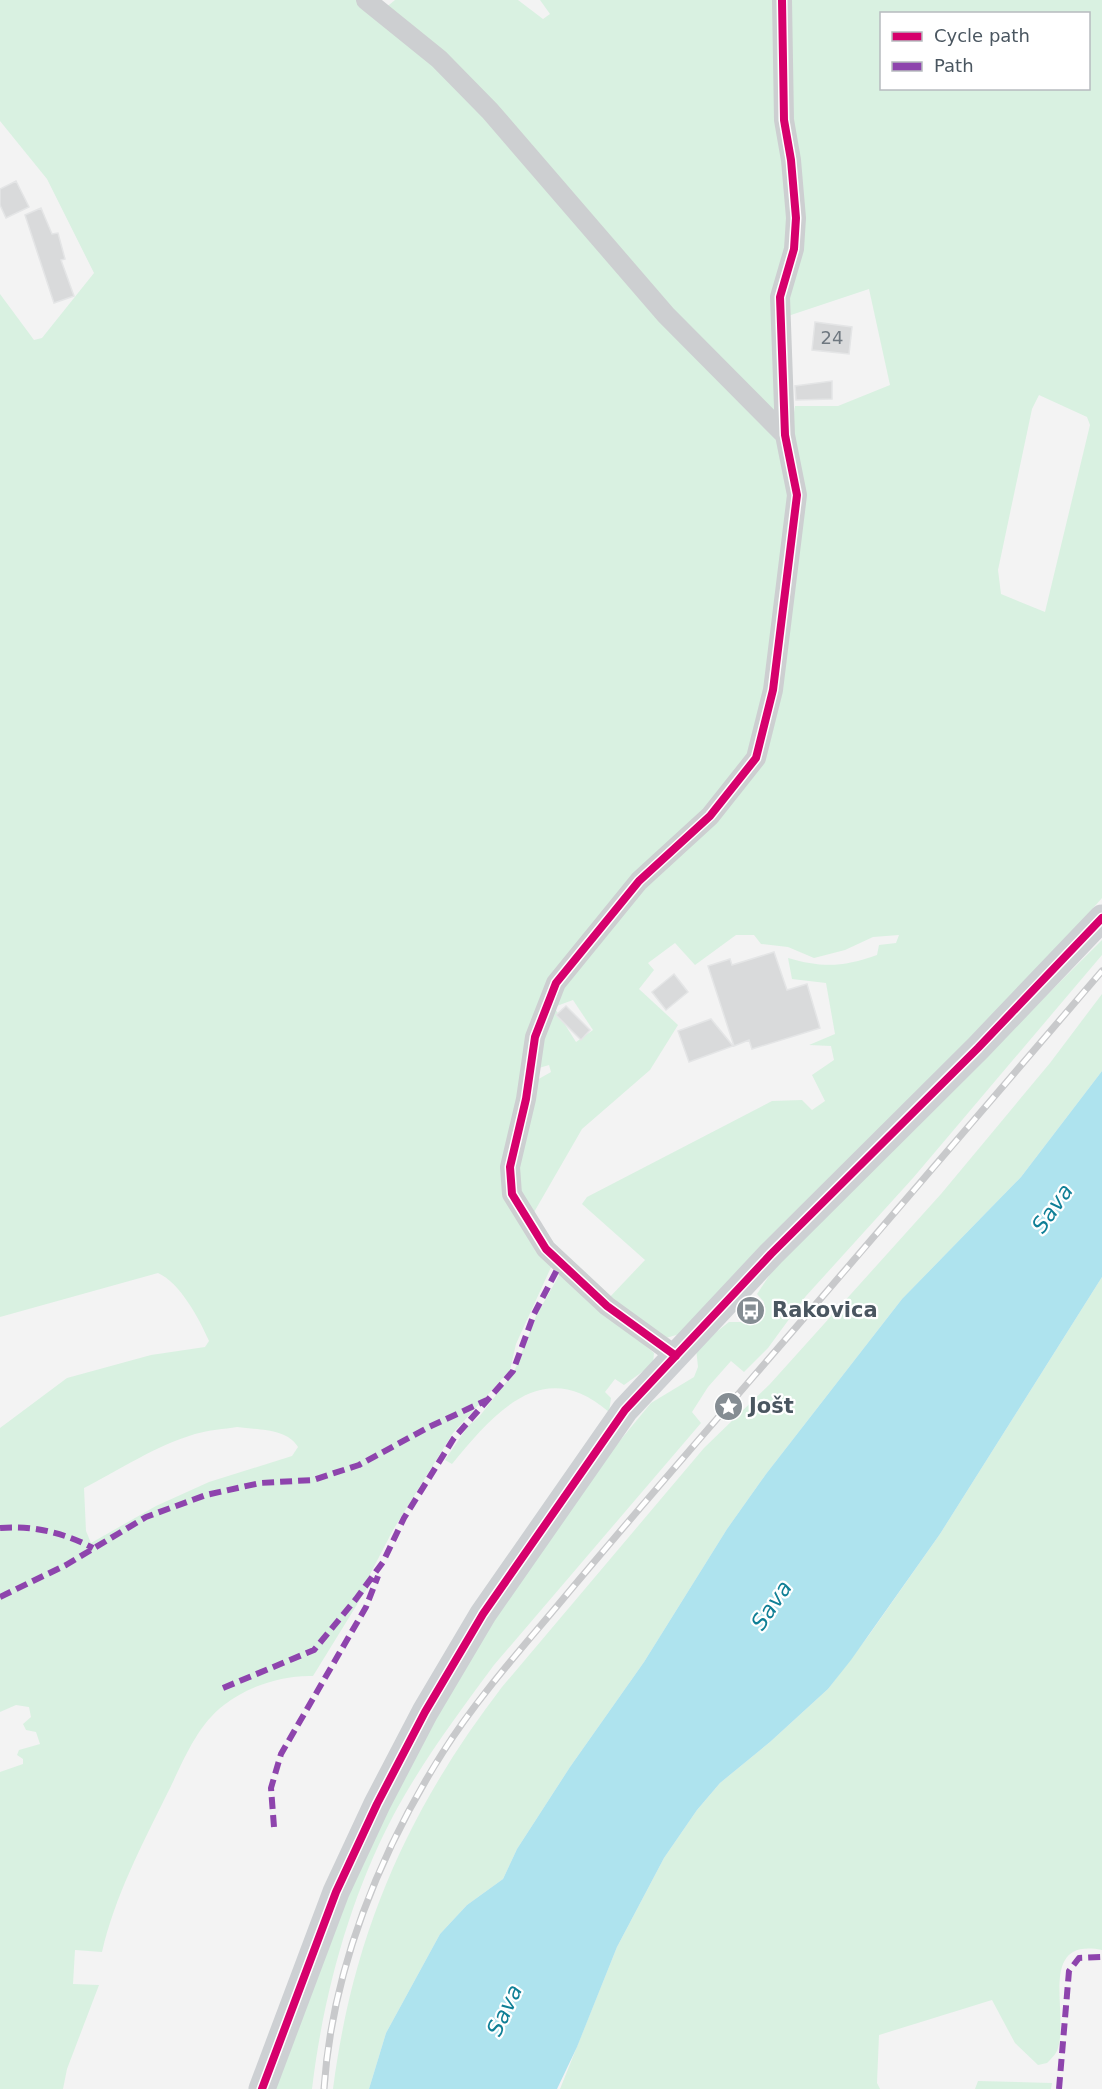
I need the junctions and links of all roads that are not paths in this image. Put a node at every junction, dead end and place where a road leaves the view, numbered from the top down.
1 (366, 0) edge
2 (782, 0) edge
3 (785, 435) junction
4 (1102, 918) edge
5 (676, 1356) junction
6 (262, 2089) edge

1 - 3 street
2 - 3 street
3 - 5 street
4 - 5 street
5 - 6 street

